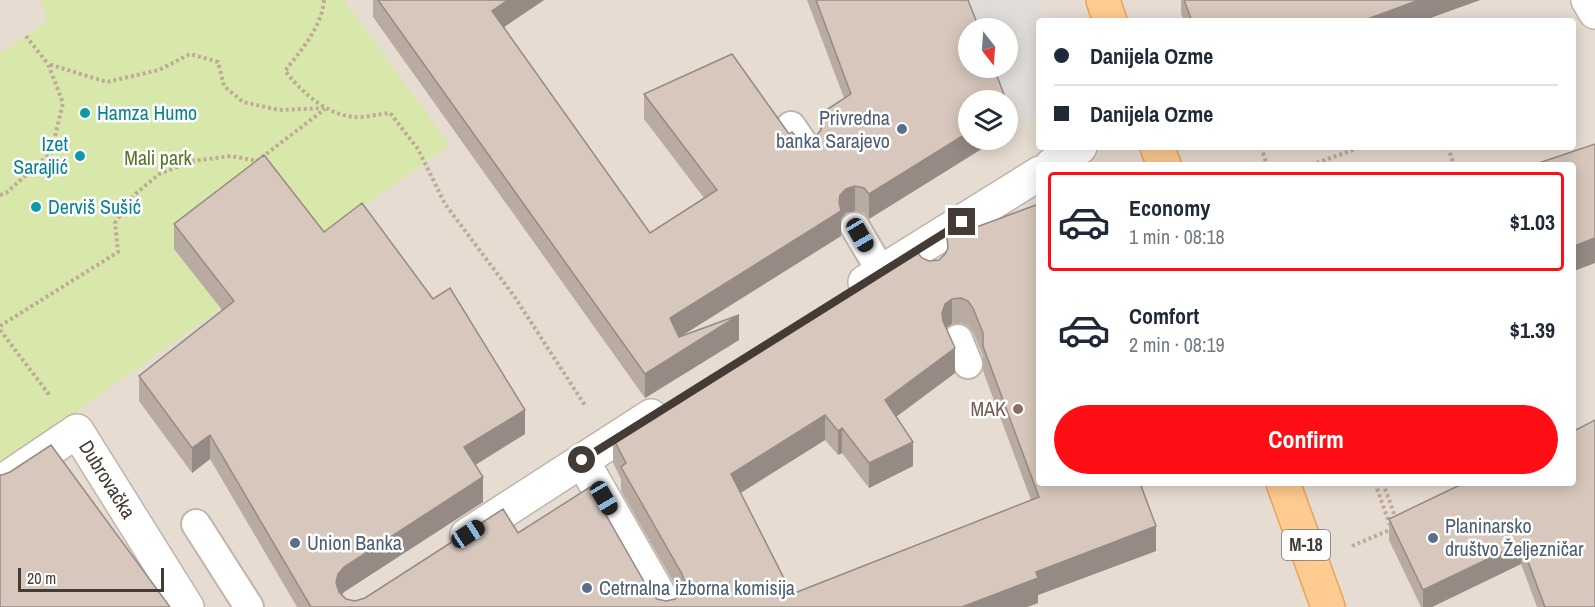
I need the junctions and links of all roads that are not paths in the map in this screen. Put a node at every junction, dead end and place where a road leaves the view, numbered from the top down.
1 (1102, 0) edge
2 (1588, 0) edge
3 (1595, 12) edge
4 (1109, 18) edge
5 (1075, 150) edge
6 (1057, 162) edge
7 (1036, 176) edge
8 (855, 227) dead end
9 (881, 271) junction
10 (841, 297) edge
11 (679, 399) edge
12 (595, 452) junction
13 (0, 483) edge
14 (1284, 486) edge
15 (196, 524) dead end
16 (444, 550) edge
17 (187, 607) edge
18 (249, 607) edge
19 (666, 607) edge
20 (1328, 607) edge

1 - 4 main road
2 - 3 street
5 - 6 street
7 - 9 street
8 - 9 lane
9 - 10 street
11 - 12 street
12 - 16 street
12 - 19 street
13 - 17 street, Dubrovačka
14 - 20 main road, M-18
15 - 18 lane

